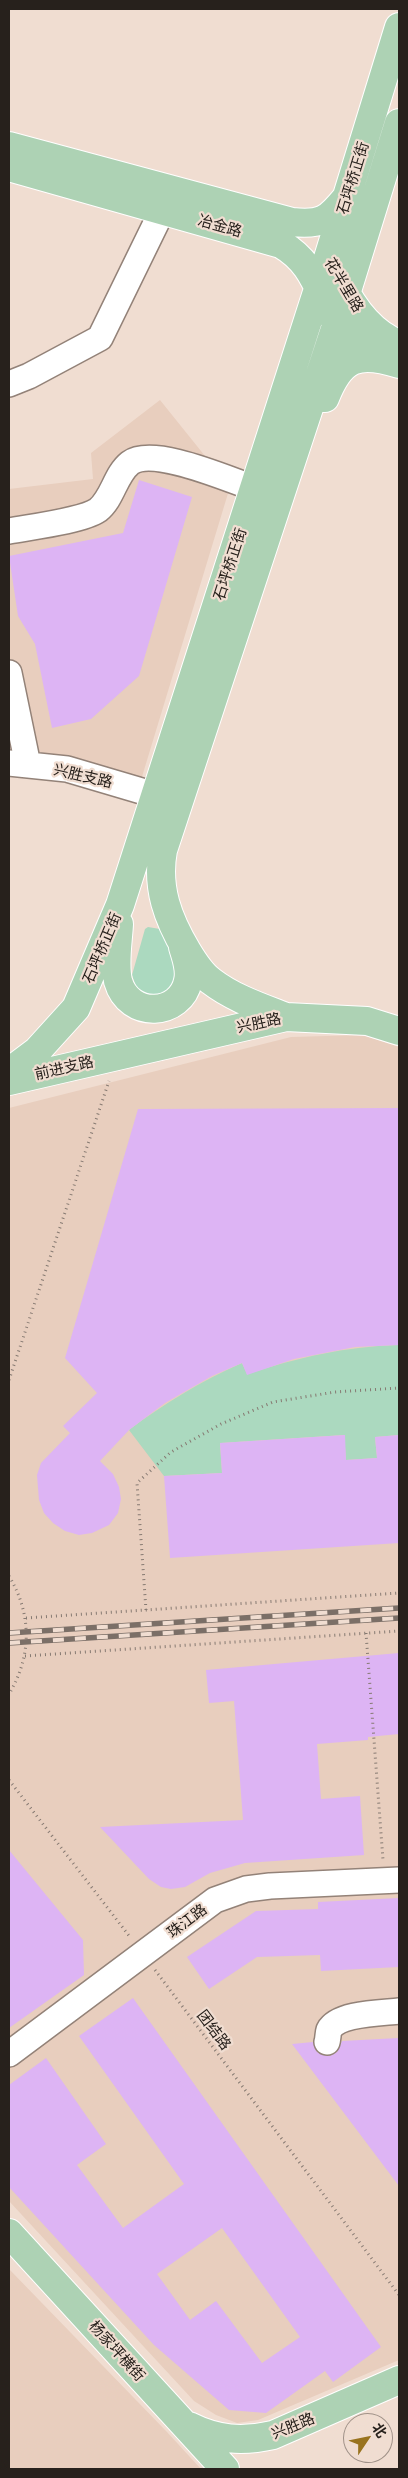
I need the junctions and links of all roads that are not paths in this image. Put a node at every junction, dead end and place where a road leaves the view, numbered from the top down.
1 (399, 27) edge
2 (399, 122) edge
3 (9, 146) edge
4 (9, 167) edge
5 (346, 198) junction
6 (163, 209) junction
7 (365, 232) junction
8 (287, 233) junction
9 (328, 258) junction
10 (319, 286) junction
11 (346, 293) junction
12 (337, 323) junction
13 (394, 352) edge
14 (295, 361) junction
15 (9, 384) edge
16 (292, 458) junction
17 (254, 488) junction
18 (9, 531) edge
19 (9, 673) edge
20 (18, 764) edge
21 (155, 795) junction
22 (120, 904) junction
23 (180, 938) junction
24 (286, 1017) junction
25 (399, 1031) edge
26 (119, 1055) joint
27 (9, 1072) edge
28 (9, 1081) edge
29 (392, 1881) edge
30 (399, 2011) edge
31 (327, 2042) dead end
32 (9, 2054) edge
33 (9, 2233) edge
34 (399, 2380) edge
35 (183, 2424) junction
36 (225, 2469) edge

1 - 5 main road, 石坪桥正街
2 - 7 main road, 石坪桥正街
3 - 8 main road, 冶金路
4 - 6 main road, 冶金路
5 - 8 main road, 冶金路
5 - 9 main road, 石坪桥正街
6 - 8 main road, 冶金路
6 - 15 street
7 - 9 main road
7 - 11 main road, 石坪桥正街
8 - 9 main road
8 - 10 main road, 冶金路
9 - 10 main road, 石坪桥正街
9 - 11 main road, 花半里路
10 - 12 main road, 冶金路
10 - 14 main road, 石坪桥正街
11 - 12 main road, 石坪桥正街
11 - 13 main road, 花半里路
12 - 13 main road, 冶金路
12 - 14 main road
12 - 16 main road, 石坪桥正街
13 - 16 main road
14 - 17 main road, 石坪桥正街
16 - 23 main road, 石坪桥正街
17 - 18 street
17 - 21 main road, 石坪桥正街
19 - 20 street
20 - 21 street, 兴胜支路
21 - 22 main road, 石坪桥正街
22 - 23 main road
22 - 27 main road, 石坪桥正街
23 - 24 main road, 石坪桥正街
24 - 25 main road, 兴胜路
24 - 26 main road, 兴胜路
26 - 28 main road, 前进支路
29 - 32 street, 珠江路
30 - 31 street
33 - 35 main road, 杨家坪横街
34 - 35 main road, 兴胜路
35 - 36 main road, 杨家坪横街

